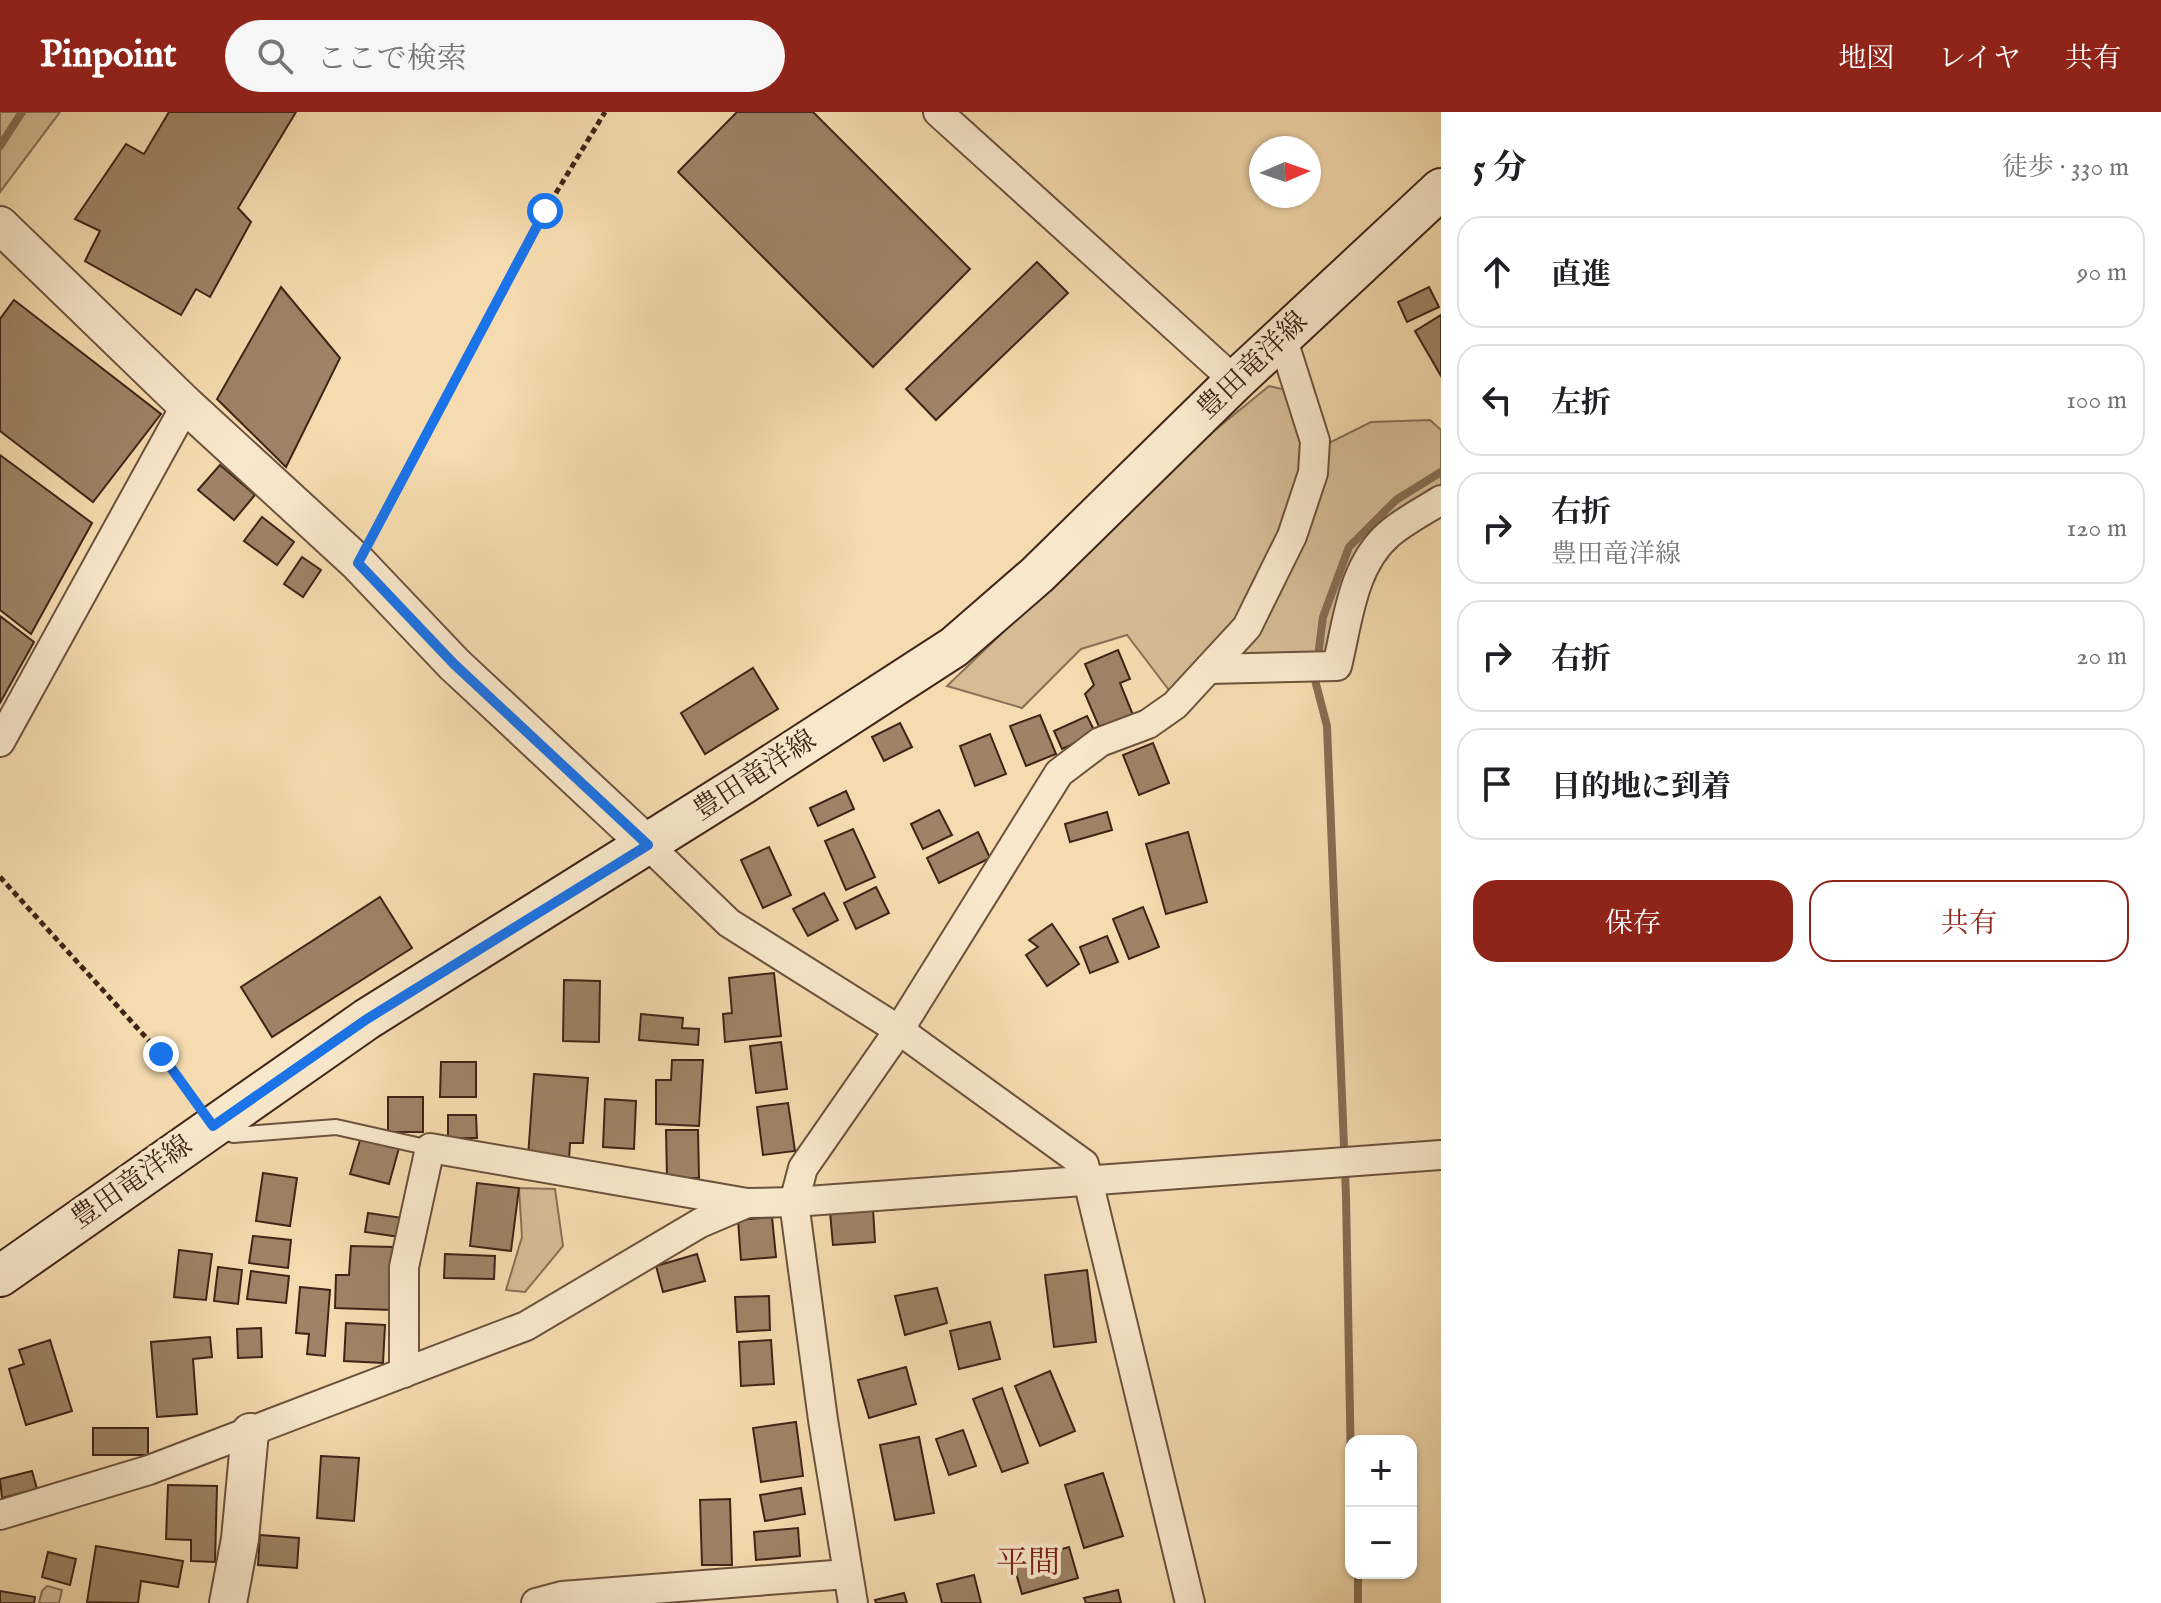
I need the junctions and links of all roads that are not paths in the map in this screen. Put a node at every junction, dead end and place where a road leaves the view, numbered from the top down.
1 (954, 117) edge
2 (1441, 189) edge
3 (0, 225) edge
4 (1282, 337) junction
5 (1235, 381) junction
6 (186, 405) junction
7 (1441, 500) edge
8 (1209, 669) junction
9 (0, 742) edge
10 (648, 845) junction
11 (899, 1030) junction
12 (213, 1126) junction
13 (430, 1148) junction
14 (1441, 1155) edge
15 (1090, 1180) junction
16 (794, 1202) junction
17 (747, 1203) junction
18 (0, 1276) edge
19 (404, 1373) junction
20 (250, 1432) junction
21 (0, 1515) edge
22 (847, 1574) junction
23 (228, 1603) edge
24 (536, 1603) edge
25 (853, 1603) edge
26 (1190, 1603) edge

1 - 5 street
2 - 4 main road, 豊田竜洋線
3 - 6 street
4 - 5 main road, 豊田竜洋線
4 - 8 street
5 - 10 main road, 豊田竜洋線
6 - 9 street
6 - 10 street
7 - 8 street
8 - 11 street
10 - 11 street
10 - 12 main road, 豊田竜洋線
11 - 15 street
11 - 16 street
12 - 13 lane
12 - 18 main road, 豊田竜洋線
13 - 17 street
13 - 19 street
14 - 15 street
15 - 16 street
15 - 26 street
16 - 17 street
16 - 22 street
17 - 19 street
19 - 20 street
20 - 21 street
20 - 23 street
22 - 24 street
22 - 25 street

